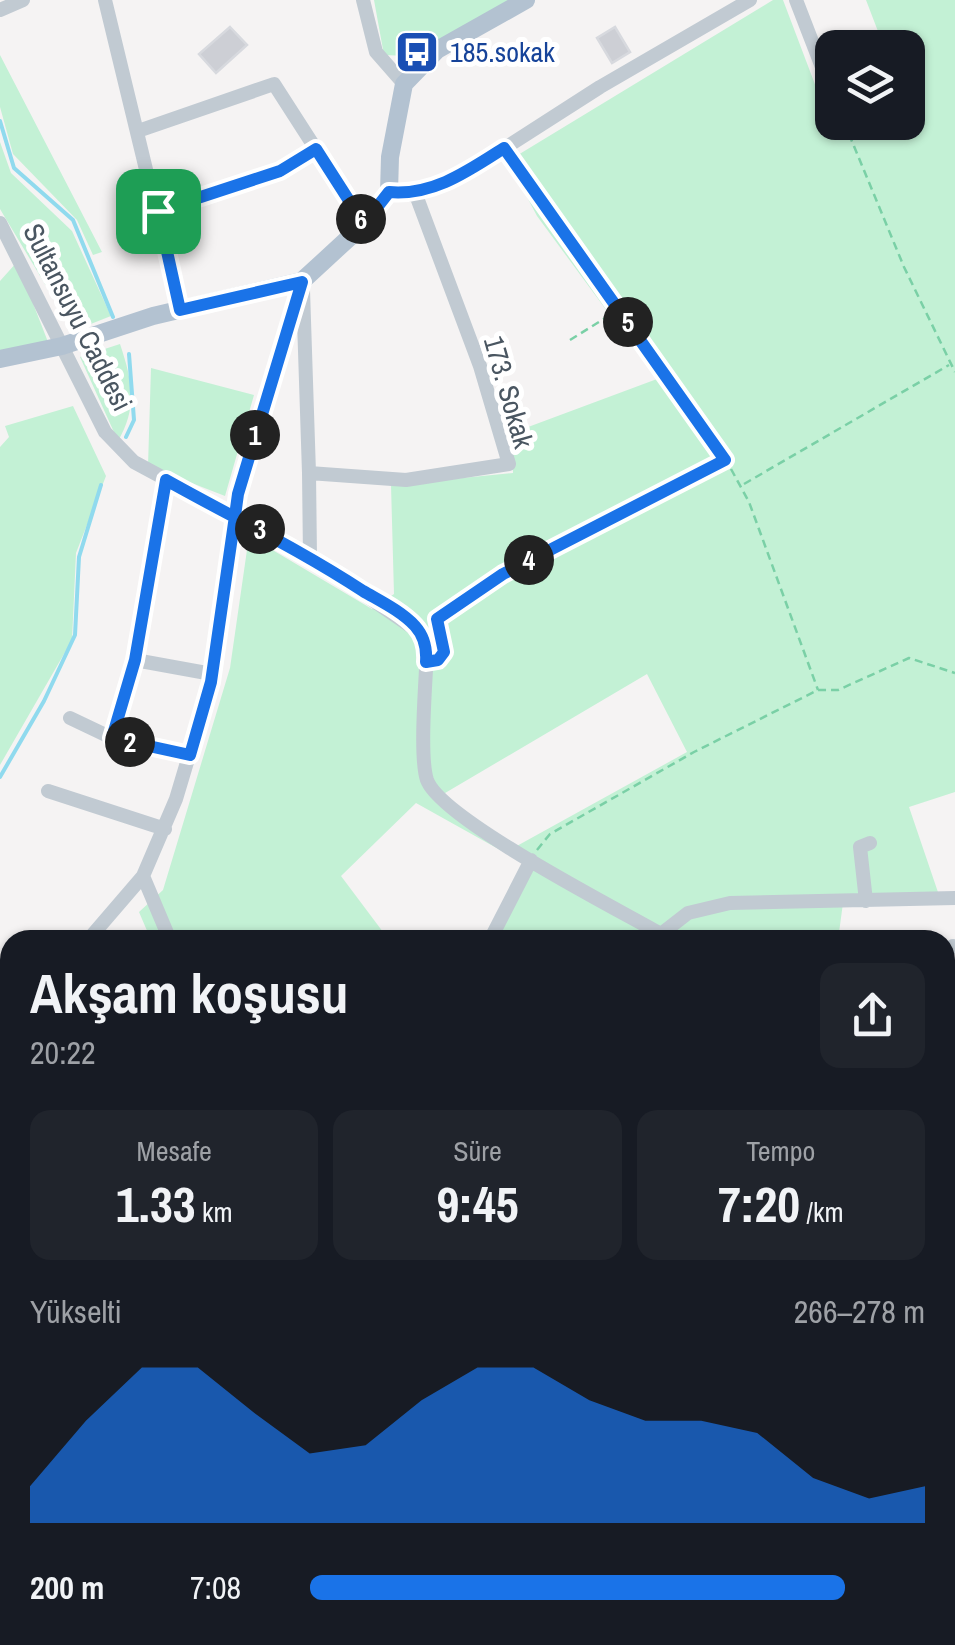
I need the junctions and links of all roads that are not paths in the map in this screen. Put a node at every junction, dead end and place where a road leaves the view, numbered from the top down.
1 (23, 0) edge
2 (106, 0) edge
3 (363, 0) edge
4 (526, 0) edge
5 (750, 0) edge
6 (796, 0) edge
7 (0, 10) edge
8 (815, 49) edge
9 (404, 84) junction
10 (138, 130) junction
11 (504, 148) junction
12 (316, 149) junction
13 (389, 192) junction
14 (416, 195) junction
15 (158, 211) junction
16 (0, 223) edge
17 (364, 224) junction
18 (302, 282) junction
19 (180, 310) junction
20 (62, 346) junction
21 (0, 359) edge
22 (725, 460) road end
23 (309, 473) junction
24 (166, 480) junction
25 (235, 516) junction
26 (310, 556) junction
27 (135, 660) junction
28 (212, 674) junction
29 (70, 718) dead end
30 (112, 738) junction
31 (190, 755) junction
32 (48, 791) dead end
33 (165, 829) junction
34 (870, 843) dead end
35 (532, 860) junction
36 (142, 876) junction
37 (955, 898) edge
38 (866, 901) junction
39 (96, 930) edge
40 (166, 930) edge
41 (495, 930) edge
42 (654, 930) edge
43 (666, 930) edge

1 - 7 street
2 - 10 street
3 - 9 street
4 - 9 main road
5 - 11 street
6 - 8 street
9 - 13 main road
10 - 12 street
10 - 15 street
11 - 14 street
11 - 22 street
12 - 15 street
12 - 17 street
13 - 14 street
13 - 17 main road
14 - 23 street, 173. Sokak
15 - 19 street
16 - 20 street, Sultansuyu Caddesi
17 - 18 main road
18 - 19 main road
18 - 23 street
18 - 25 street
19 - 20 main road
20 - 21 main road
20 - 24 street, Sultansuyu Caddesi
23 - 26 street
24 - 25 street, Sultansuyu Caddesi
24 - 27 street
25 - 26 street, Sultansuyu Caddesi
25 - 28 street
26 - 35 street, Sultansuyu Caddesi
27 - 28 street
27 - 30 street
28 - 31 street
29 - 30 street
30 - 31 street
31 - 33 street
32 - 33 street
33 - 36 street
34 - 38 street
35 - 41 street
35 - 42 street
36 - 39 street
36 - 40 street
37 - 38 street
38 - 43 street

